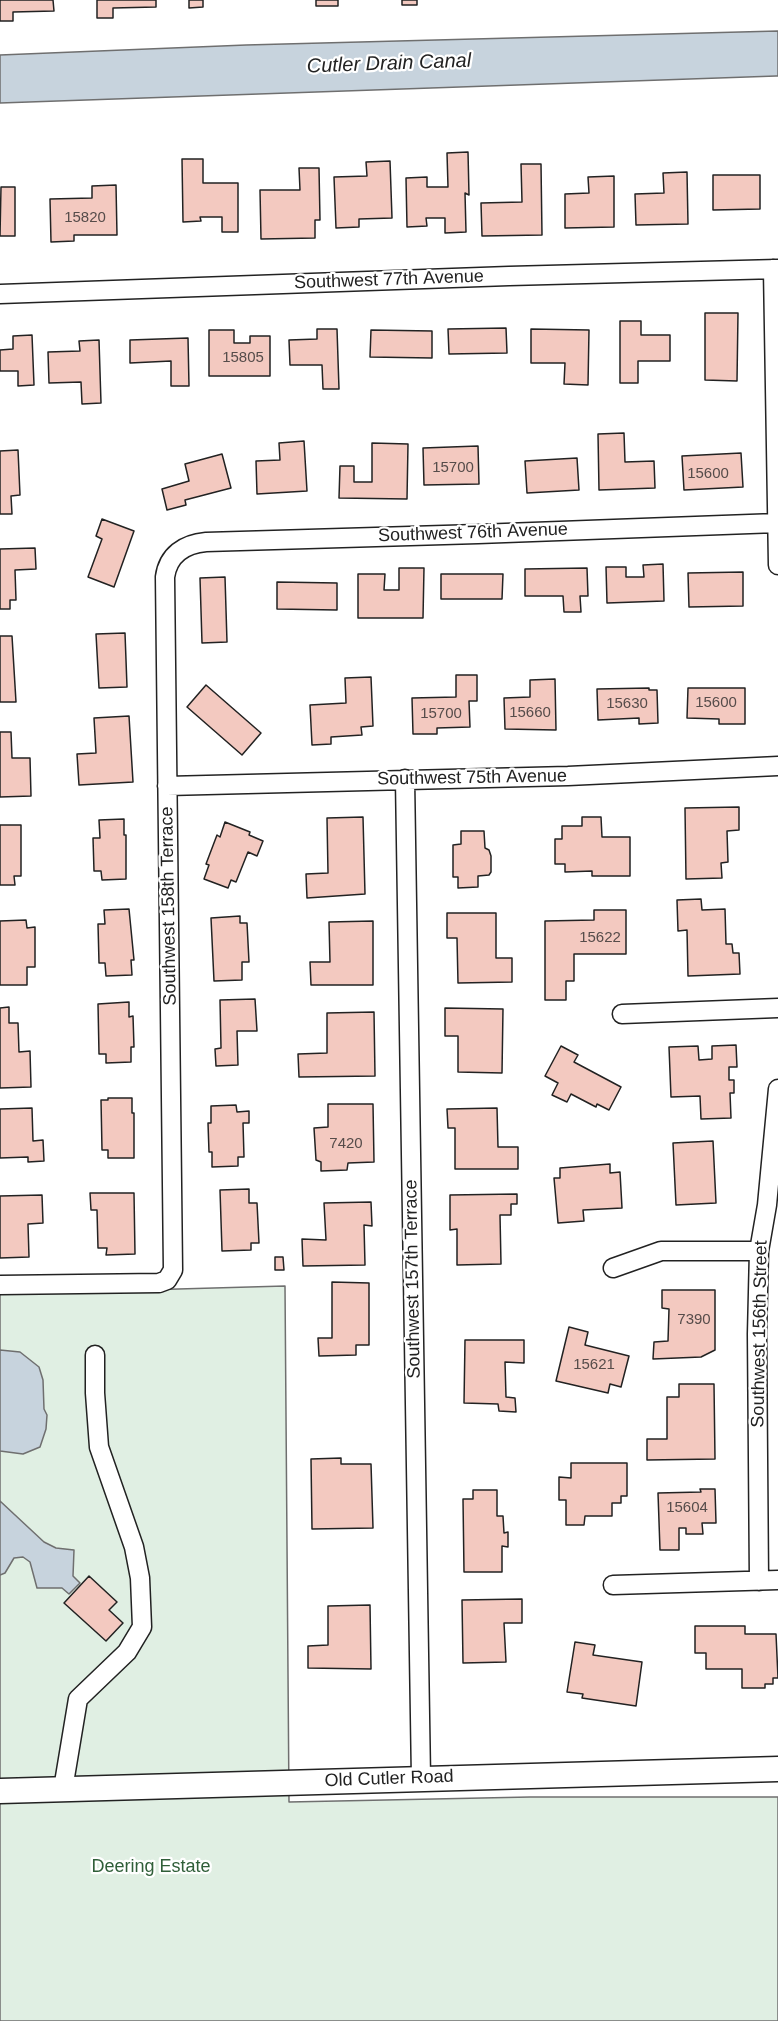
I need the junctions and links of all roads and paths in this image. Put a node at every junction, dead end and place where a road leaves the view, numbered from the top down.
1 (775, 269) edge
2 (0, 294) edge
3 (777, 523) edge
4 (173, 556) joint
5 (778, 565) edge
6 (778, 766) edge
7 (405, 779) junction
8 (167, 786) junction
9 (778, 1008) edge
10 (622, 1014) dead end
11 (778, 1089) edge
12 (777, 1127) edge
13 (759, 1251) junction
14 (613, 1268) dead end
15 (0, 1286) edge
16 (95, 1355) dead end
17 (778, 1580) edge
18 (759, 1581) junction
19 (613, 1585) dead end
20 (778, 1769) edge
21 (421, 1778) junction
22 (63, 1790) junction
23 (0, 1791) edge

1 - 2 street, Southwest 77th Avenue
1 - 3 street
3 - 4 street, Southwest 76th Avenue
3 - 5 street
4 - 8 street, Southwest 158th Terrace
6 - 7 street, Southwest 75th Avenue
7 - 8 street, Southwest 75th Avenue
7 - 21 street, Southwest 157th Terrace
8 - 15 street, Southwest 158th Terrace
9 - 10 street
11 - 12 street, Southwest 156th Street
12 - 13 street, Southwest 156th Street
13 - 14 street
13 - 18 street, Southwest 156th Street
16 - 22 street
17 - 18 street
18 - 19 street
20 - 21 main road, Old Cutler Road
21 - 22 main road, Old Cutler Road
22 - 23 main road, Old Cutler Road

